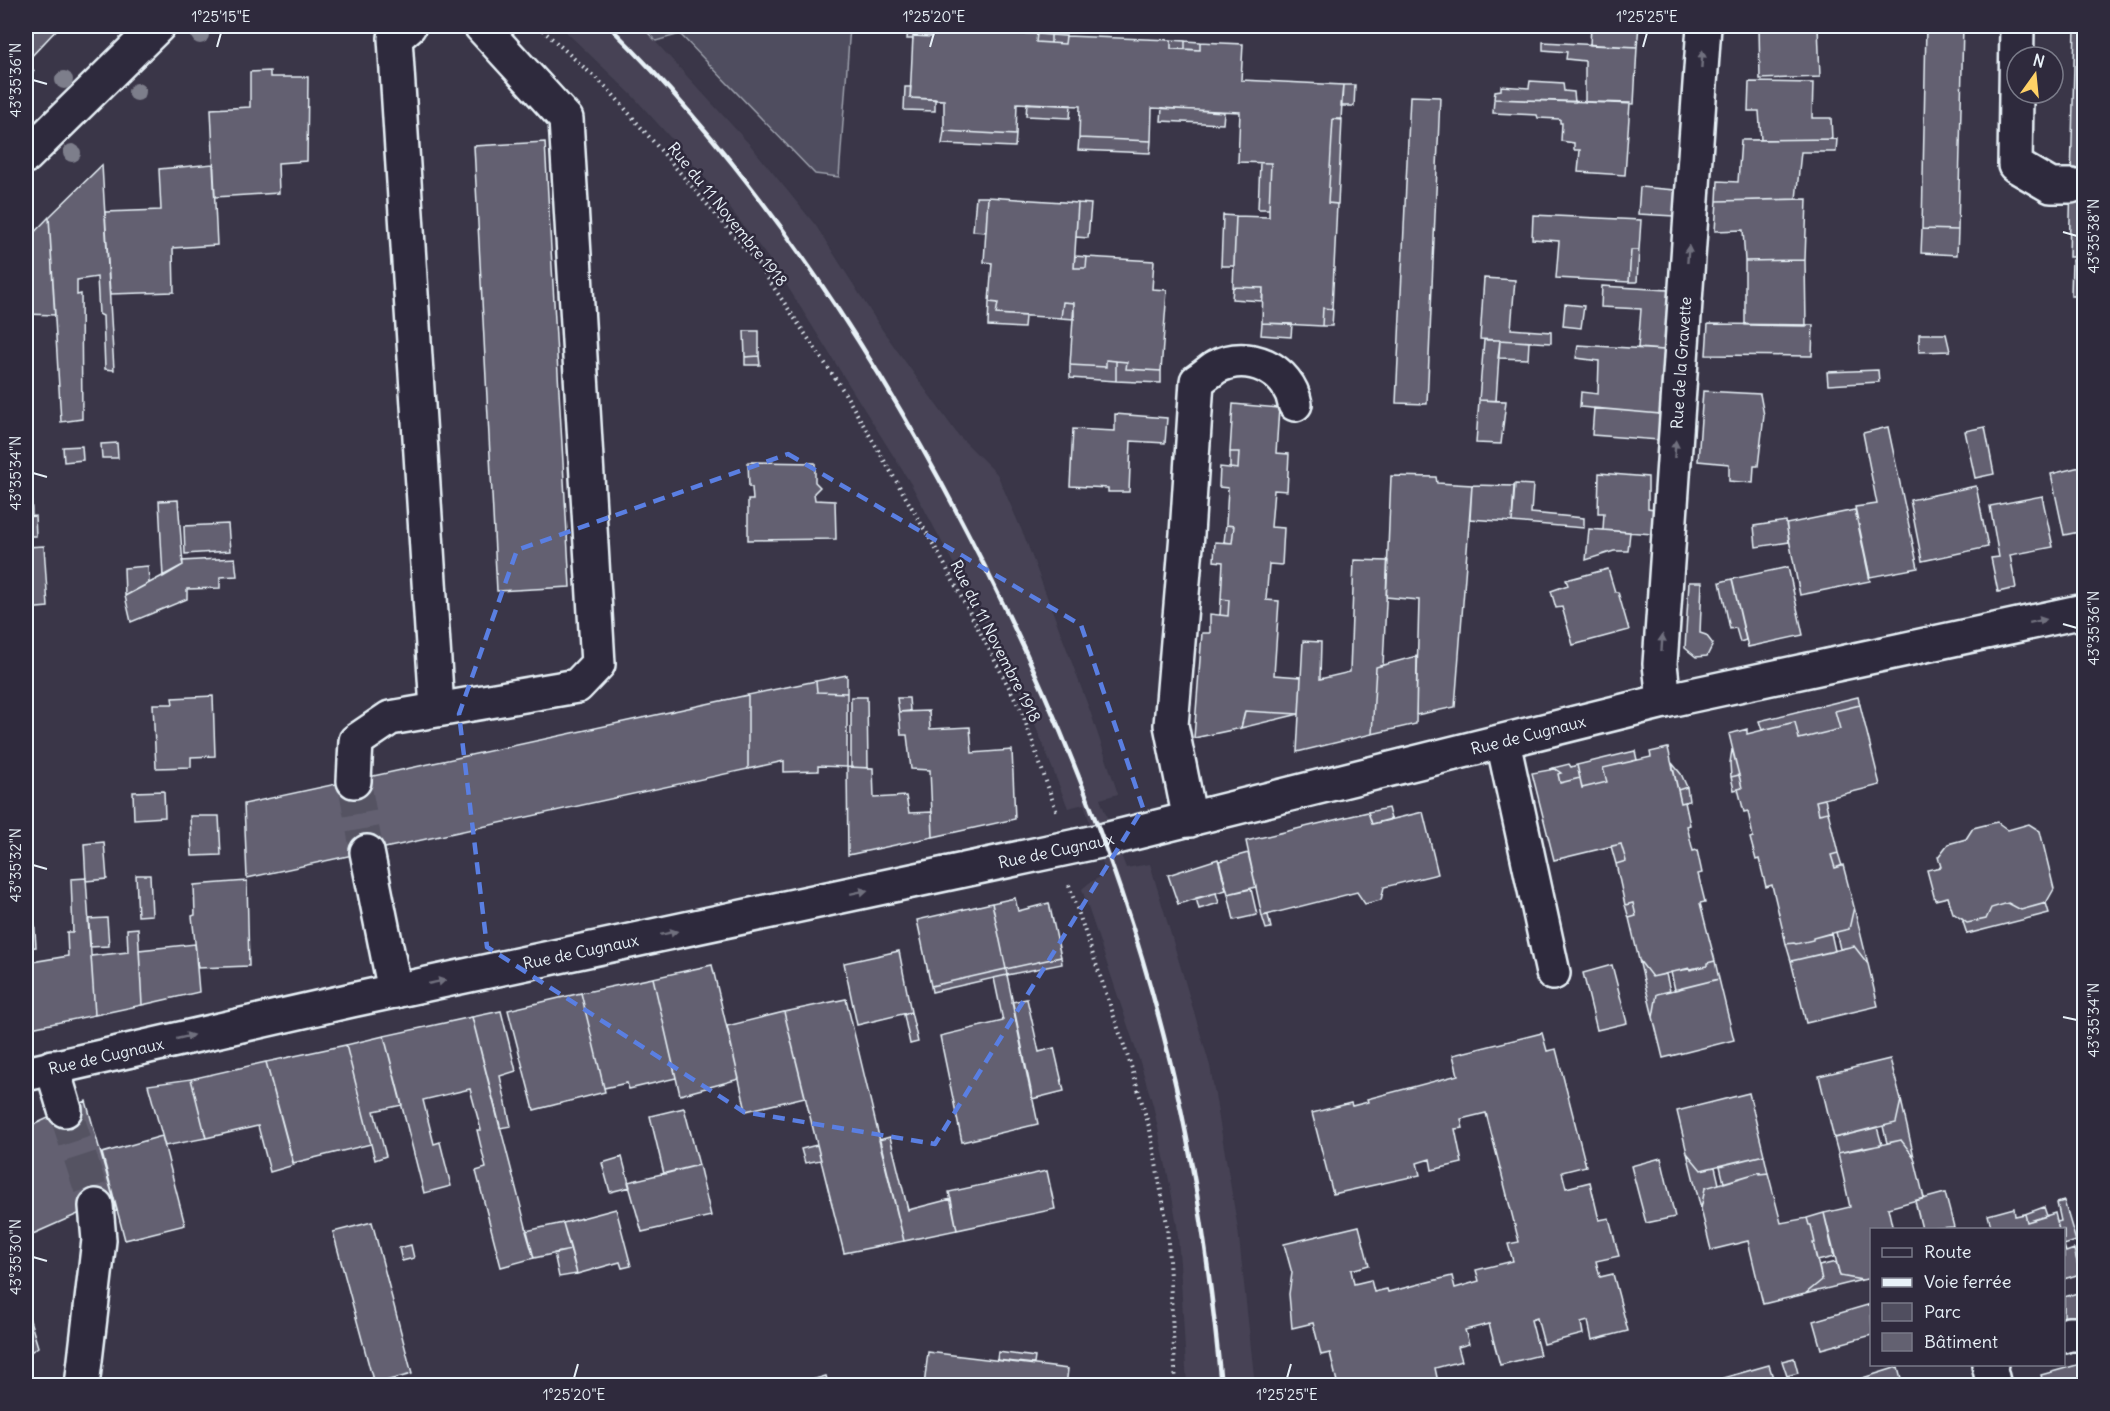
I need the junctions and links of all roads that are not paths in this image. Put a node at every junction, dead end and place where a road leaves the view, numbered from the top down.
1 (158, 26) edge
2 (409, 26) edge
3 (481, 26) edge
4 (1704, 26) edge
5 (2017, 26) edge
6 (26, 156) edge
7 (2071, 186) dead end
8 (1295, 404) dead end
9 (2085, 611) edge
10 (1664, 701) junction
11 (437, 710) junction
12 (1503, 741) junction
13 (354, 781) tunnel mouth
14 (1190, 819) junction
15 (367, 852) tunnel mouth
16 (1553, 973) dead end
17 (394, 991) junction
18 (39, 1071) edge
19 (65, 1110) tunnel mouth
20 (96, 1206) tunnel mouth
21 (2085, 1334) edge
22 (2065, 1336) edge
23 (1989, 1366) edge
24 (82, 1386) edge
25 (1994, 1386) edge

1 - 6 street
2 - 11 street
3 - 11 street
10 -> 4 street, Rue de la Gravette
5 - 7 street
8 - 14 street
10 -> 9 street, Rue de Cugnaux
10 - 12 street, Rue de Cugnaux
11 - 13 street
12 - 14 street, Rue de Cugnaux
12 - 16 street
17 -> 14 street, Rue de Cugnaux
15 - 17 street
18 -> 17 street, Rue de Cugnaux
18 - 19 street
20 - 24 street
21 - 22 street
23 - 25 street

